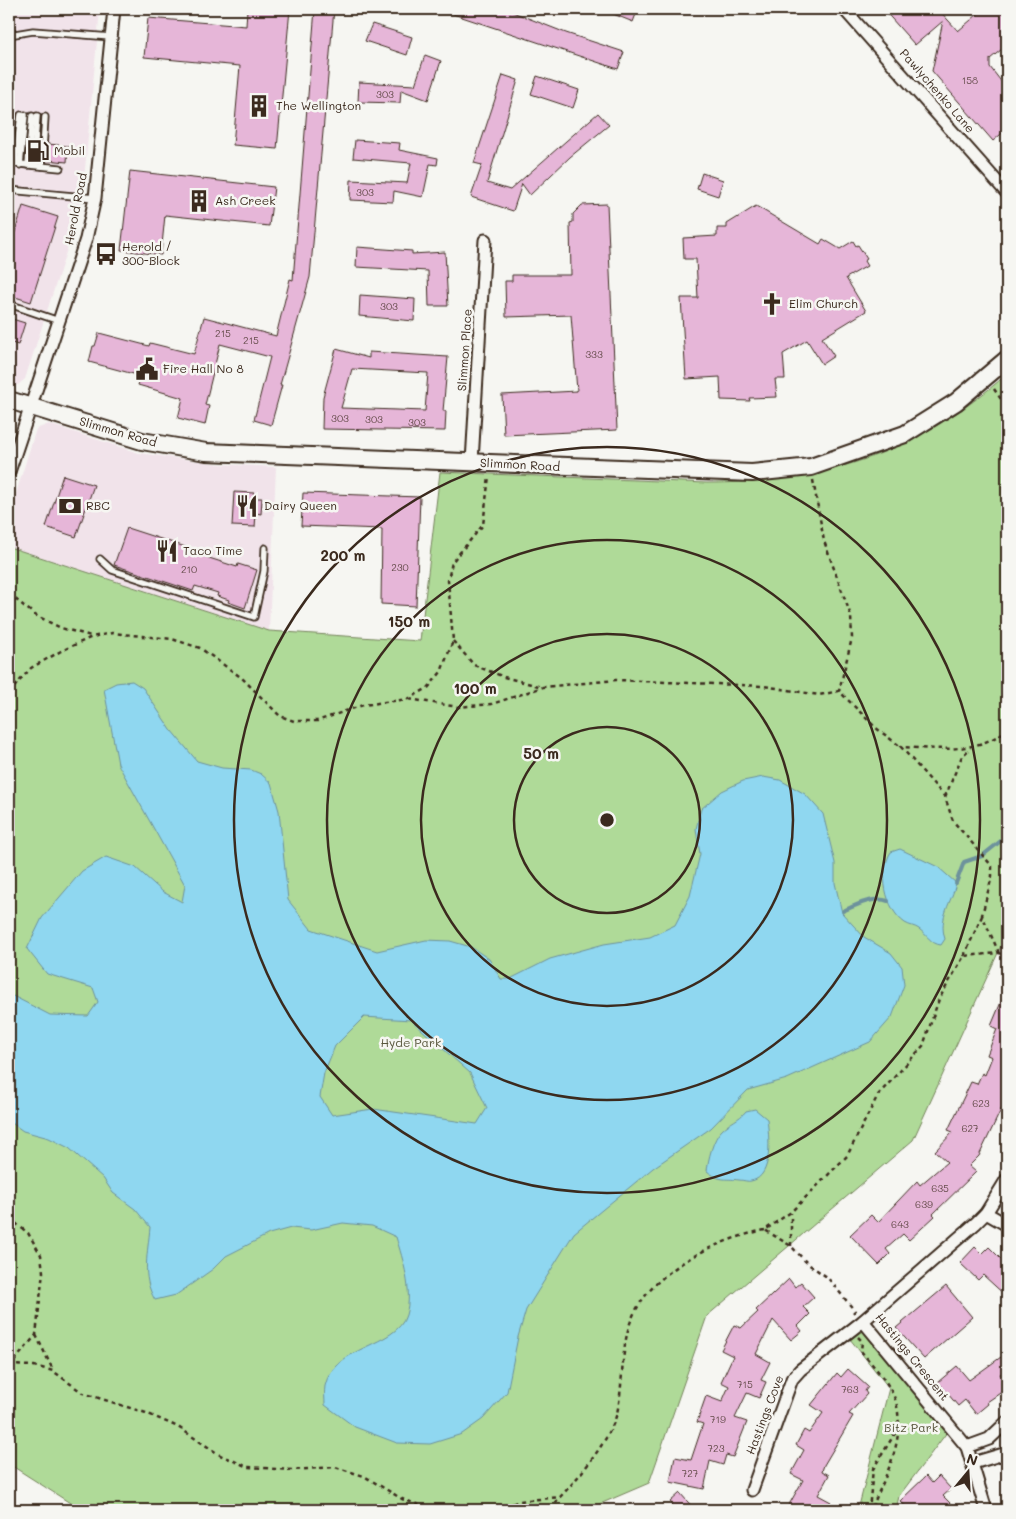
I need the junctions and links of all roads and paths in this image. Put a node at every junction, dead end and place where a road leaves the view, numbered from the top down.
1 (114, 9) edge
2 (844, 9) edge
3 (9, 36) edge
4 (111, 37) junction
5 (12, 114) dead end
6 (23, 115) dead end
7 (35, 116) dead end
8 (45, 117) dead end
9 (9, 146) edge
10 (15, 164) edge
11 (30, 165) junction
12 (42, 166) junction
13 (60, 168) dead end
14 (9, 190) edge
15 (1007, 193) edge
16 (95, 198) junction
17 (485, 240) dead end
18 (9, 304) edge
19 (59, 320) junction
20 (1007, 358) edge
21 (997, 393) dead end
22 (9, 400) edge
23 (31, 407) junction
24 (1007, 408) edge
25 (472, 462) junction
26 (490, 462) junction
27 (9, 472) edge
28 (813, 484) dead end
29 (265, 548) dead end
30 (100, 559) dead end
31 (9, 594) edge
32 (92, 637) junction
33 (454, 641) junction
34 (543, 688) junction
35 (839, 691) junction
36 (9, 693) edge
37 (408, 699) junction
38 (1007, 730) edge
39 (901, 747) junction
40 (971, 747) junction
41 (945, 797) junction
42 (982, 916) junction
43 (999, 954) junction
44 (964, 956) junction
45 (1007, 957) edge
46 (1007, 1179) edge
47 (791, 1212) junction
48 (986, 1213) junction
49 (9, 1218) edge
50 (1007, 1225) edge
51 (765, 1230) junction
52 (791, 1246) junction
53 (863, 1321) junction
54 (851, 1330) junction
55 (36, 1336) junction
56 (10, 1365) edge
57 (53, 1371) junction
58 (1007, 1422) edge
59 (898, 1429) junction
60 (968, 1447) junction
61 (1007, 1454) edge
62 (973, 1463) junction
63 (752, 1490) dead end
64 (560, 1497) junction
65 (434, 1510) edge
66 (498, 1510) edge
67 (551, 1510) edge
68 (870, 1510) edge
69 (986, 1510) edge

1 - 4 street, Herold Road
2 - 15 street, Pawlychenko Lane
3 - 4 lane
4 - 16 street, Herold Road
5 - 9 lane
6 - 10 lane
7 - 11 lane
8 - 12 lane
10 - 11 lane
11 - 12 lane
12 - 13 lane
14 - 16 lane
16 - 19 street, Herold Road
17 - 25 street, Slimmon Place
18 - 19 lane
19 - 23 street, Herold Road
20 - 26 street, Slimmon Road
21 - 24 path
22 - 23 street, Slimmon Road
23 - 25 street, Slimmon Road
23 - 27 street, Herold Road
25 - 26 street, Slimmon Road
26 - 33 path
28 - 35 path
29 - 30 lane
31 - 32 path
32 - 36 path
32 - 37 path
33 - 34 path
33 - 37 path
34 - 35 path
34 - 37 path
35 - 39 path
38 - 40 path
39 - 40 path
39 - 41 path
40 - 41 path
41 - 42 path
42 - 43 path
42 - 44 path
43 - 44 path
43 - 45 path
44 - 47 path
46 - 48 street, Hastings Crescent
47 - 51 path
47 - 52 path
48 - 50 street
48 - 53 street, Hastings Crescent
49 - 55 path
51 - 52 path
51 - 64 path
52 - 54 path
53 - 54 street, Hastings Cove
53 - 60 street, Hastings Crescent
54 - 59 path
54 - 63 street, Hastings Cove
55 - 56 path
55 - 57 path
56 - 57 path
57 - 65 path
58 - 60 street
59 - 68 path
59 - 68 path
60 - 62 street, Hastings Crescent
61 - 62 street
62 - 69 street, Hastings Crescent
64 - 66 path
64 - 67 path

